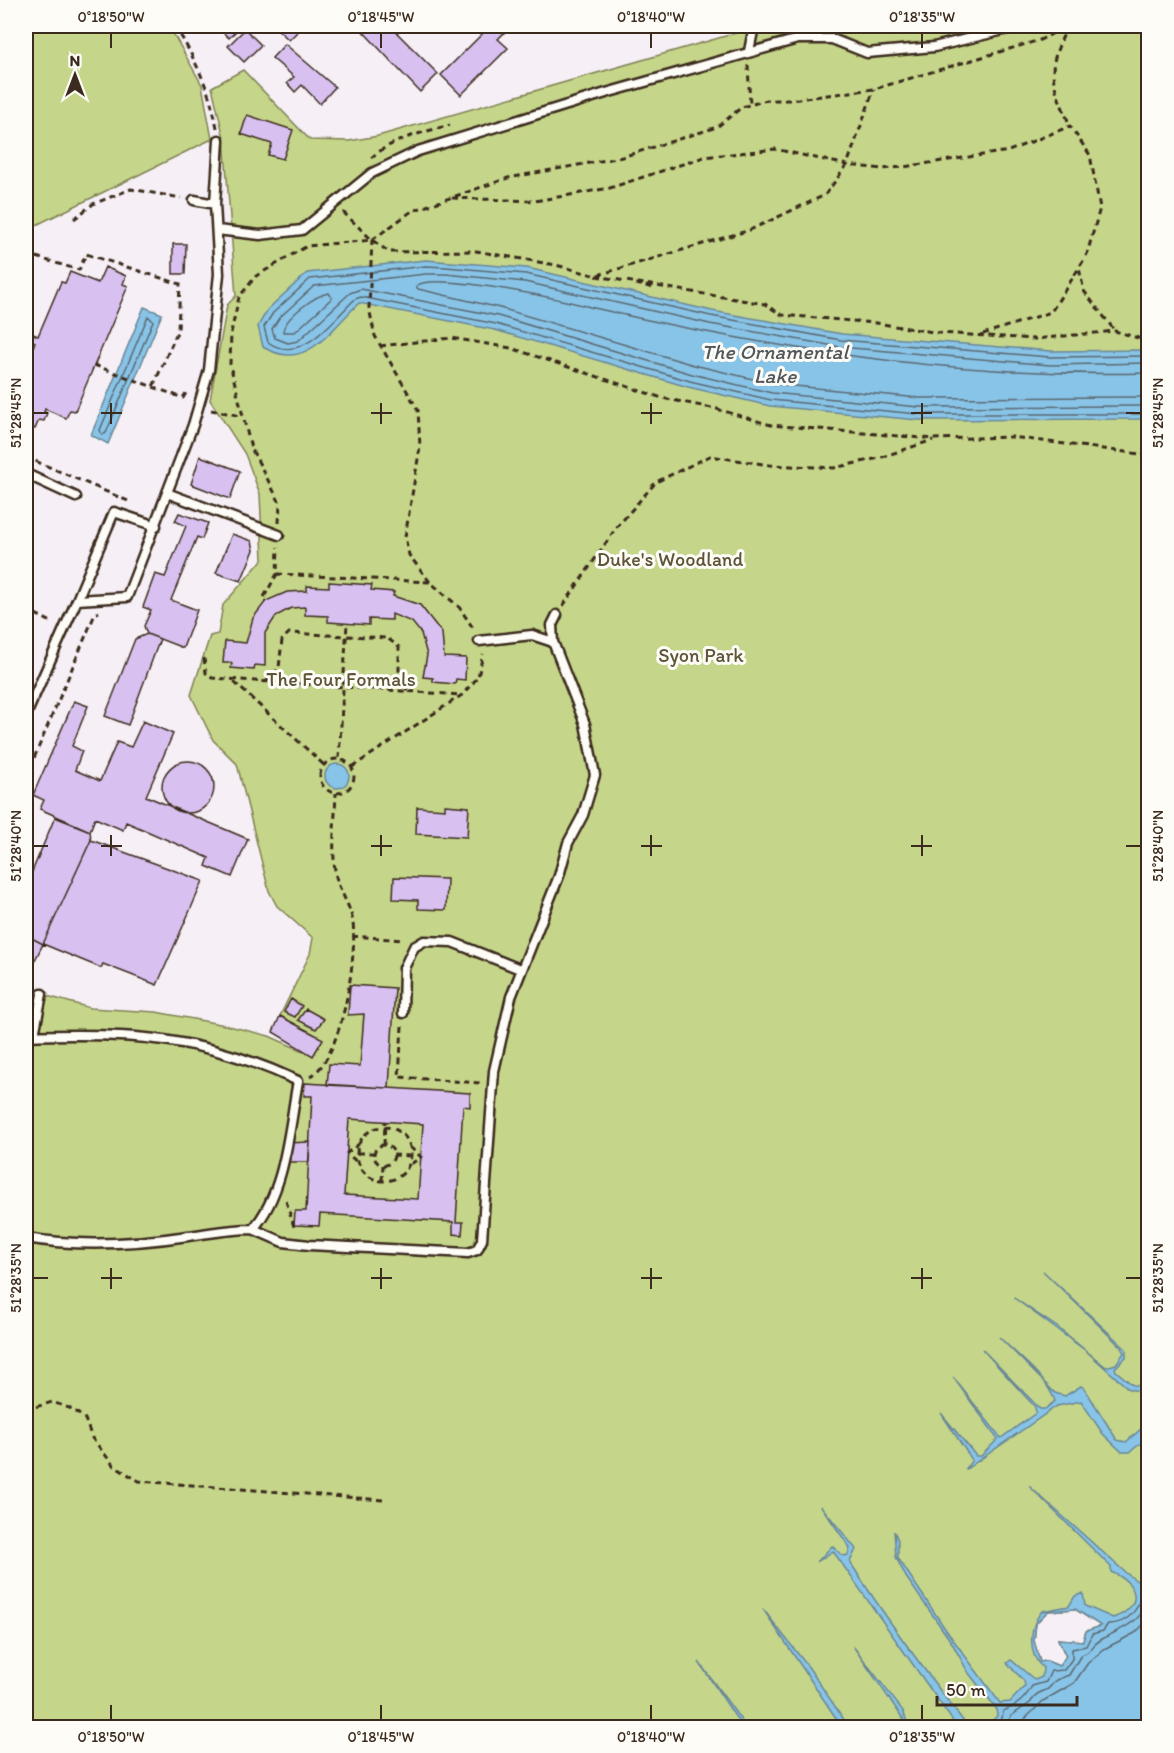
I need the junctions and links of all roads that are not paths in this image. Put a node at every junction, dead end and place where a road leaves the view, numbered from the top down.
1 (754, 26) edge
2 (1020, 26) edge
3 (749, 51) junction
4 (219, 140) road end
5 (194, 200) road end
6 (216, 204) junction
7 (217, 230) junction
8 (26, 474) edge
9 (167, 493) junction
10 (76, 497) dead end
11 (156, 526) junction
12 (279, 536) road end
13 (77, 600) junction
14 (557, 615) road end
15 (479, 641) road end
16 (553, 642) junction
17 (26, 715) edge
18 (520, 969) junction
19 (42, 994) dead end
20 (403, 1013) road end
21 (30, 1036) edge
22 (253, 1228) junction
23 (26, 1238) edge

1 - 3 lane
2 - 3 lane
3 - 7 lane
4 - 6 lane
5 - 6 lane
6 - 7 lane
7 - 9 lane
8 - 10 lane
9 - 11 lane
9 - 12 lane
11 - 13 lane
11 - 13 lane
13 - 17 lane
14 - 16 lane
15 - 16 lane
16 - 18 lane
18 - 20 lane
18 - 22 lane
19 - 21 lane
21 - 22 lane
22 - 23 lane

